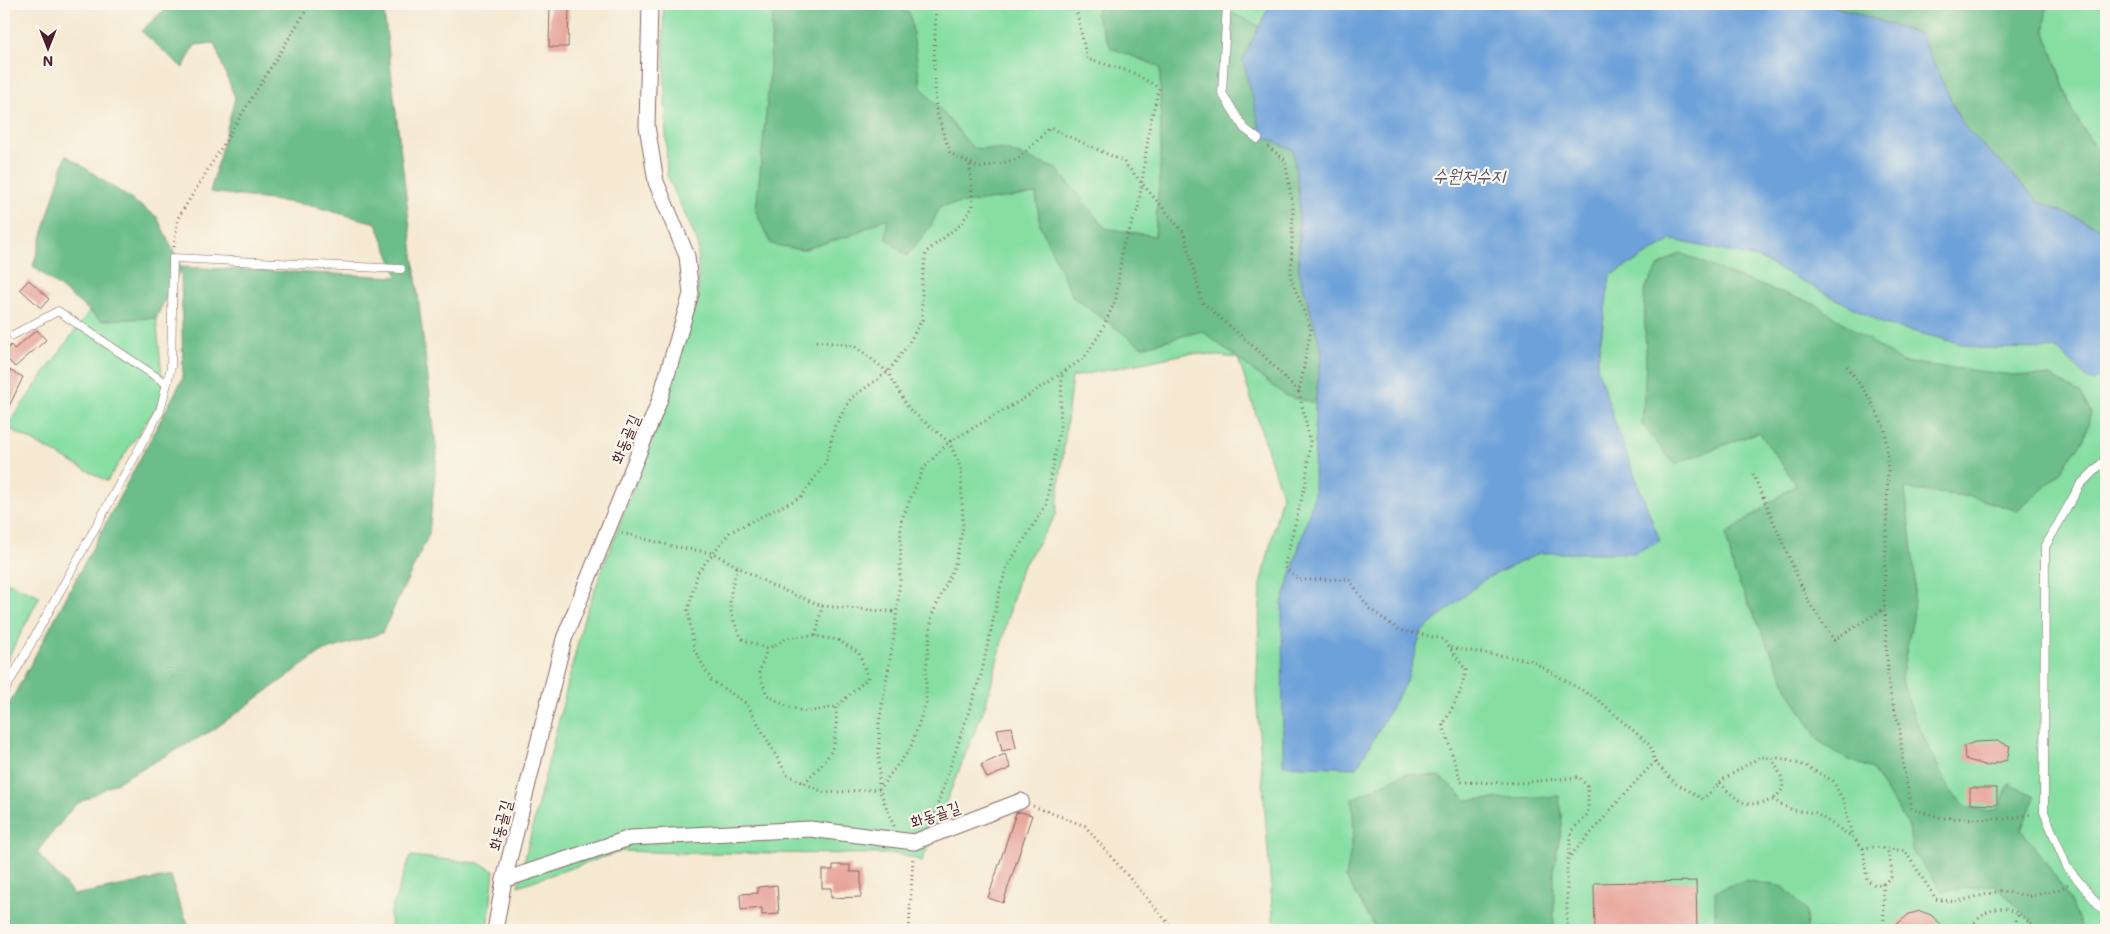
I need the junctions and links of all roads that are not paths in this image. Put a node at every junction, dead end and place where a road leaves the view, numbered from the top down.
1 (650, 4) edge
2 (1227, 4) edge
3 (1258, 140) road end
4 (401, 269) dead end
5 (13, 334) dead end
6 (167, 384) junction
7 (2106, 459) edge
8 (4, 692) edge
9 (1021, 801) road end
10 (504, 880) junction
11 (2106, 914) edge
12 (497, 930) edge

1 - 10 street, 화동골길
2 - 3 lane
4 - 6 lane
5 - 6 lane
6 - 8 lane
7 - 11 lane
9 - 10 street, 화동골길
10 - 12 street, 화동골길

